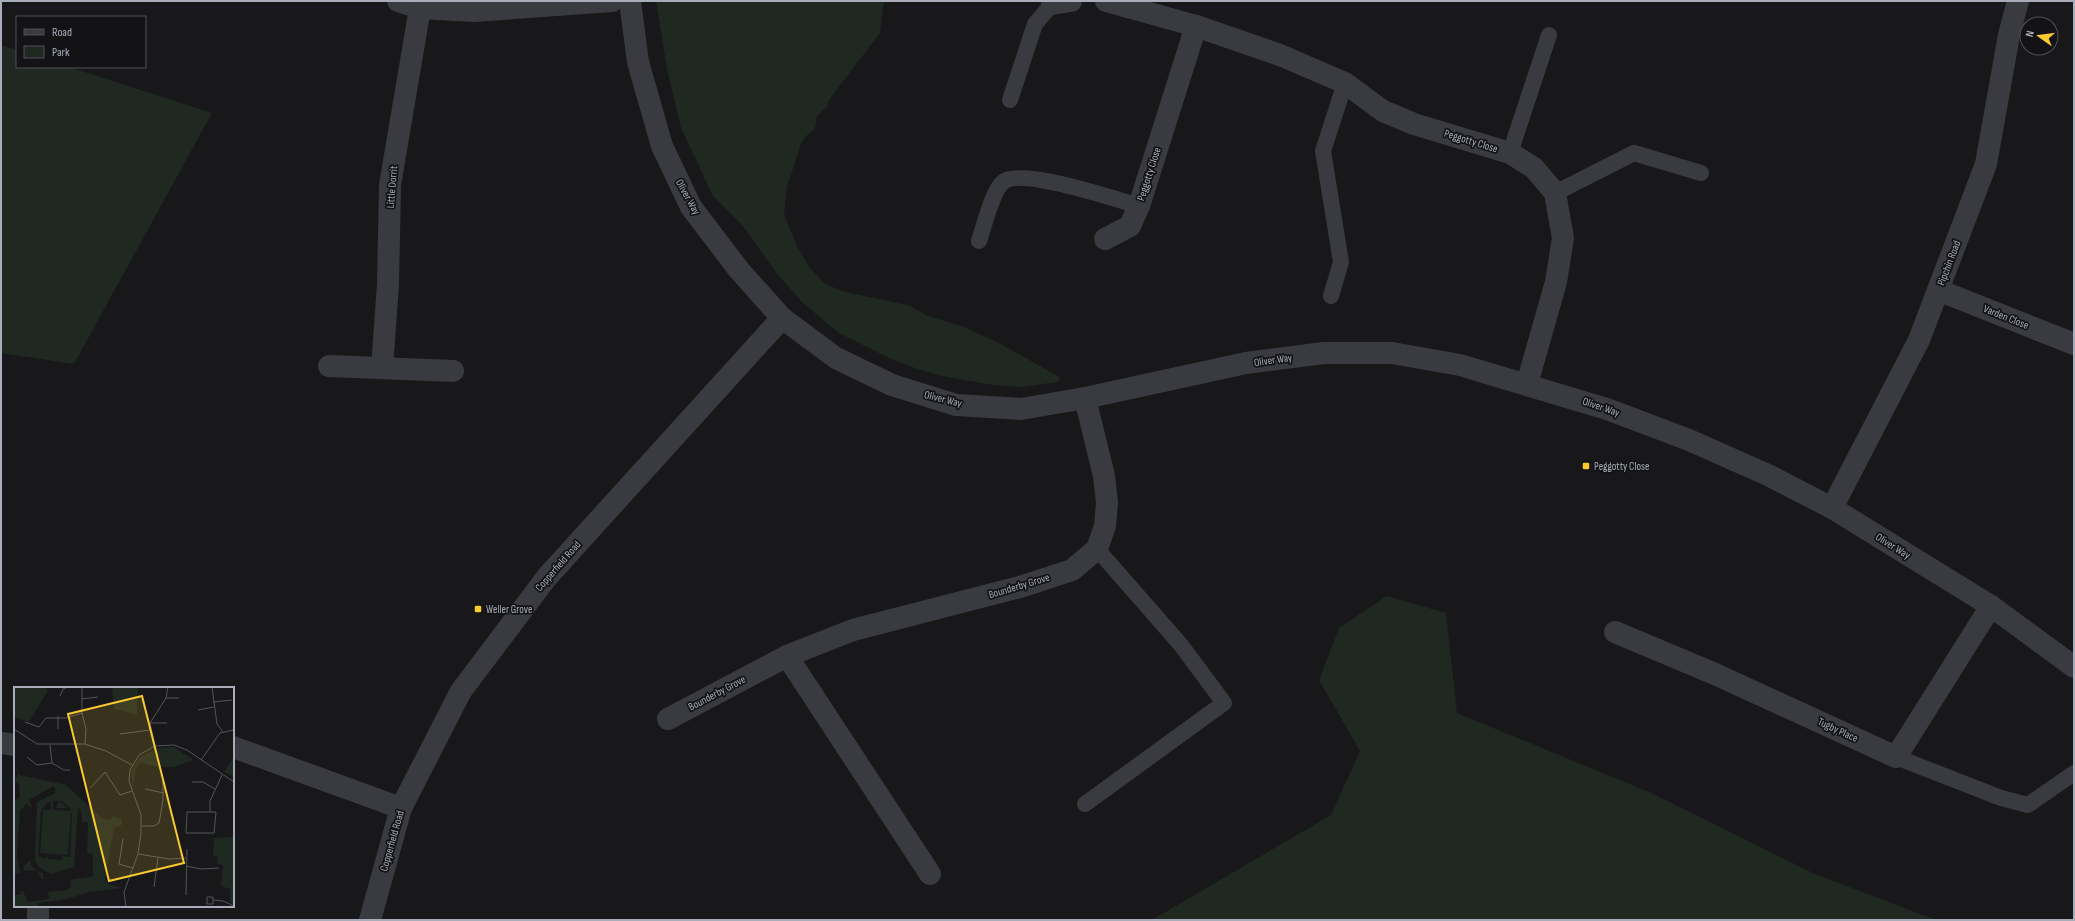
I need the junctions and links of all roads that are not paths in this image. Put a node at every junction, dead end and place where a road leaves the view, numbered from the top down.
1 (398, 1) edge
2 (612, 1) edge
3 (630, 1) edge
4 (1106, 1) edge
5 (2018, 1) edge
6 (1062, 3) edge
7 (420, 8) junction
8 (1196, 26) junction
9 (1549, 35) dead end
10 (1345, 83) junction
11 (1010, 100) dead end
12 (1510, 153) junction
13 (1701, 173) dead end
14 (1555, 193) junction
15 (1139, 206) junction
16 (1104, 239) dead end
17 (980, 241) dead end
18 (1938, 290) junction
19 (1331, 296) dead end
20 (782, 318) junction
21 (2074, 344) edge
22 (329, 366) dead end
23 (382, 368) junction
24 (453, 371) dead end
25 (1527, 384) junction
26 (1085, 398) junction
27 (1832, 508) junction
28 (1097, 549) junction
29 (1991, 606) junction
30 (1615, 632) dead end
31 (787, 656) junction
32 (2074, 667) edge
33 (668, 719) dead end
34 (1, 743) edge
35 (14, 745) edge
36 (234, 746) edge
37 (1896, 757) junction
38 (2074, 773) edge
39 (1085, 804) dead end
40 (401, 808) junction
41 (930, 874) dead end
42 (38, 907) edge
43 (38, 920) edge
44 (370, 920) edge

1 - 7 street
2 - 7 street
3 - 20 street, Oliver Way
4 - 8 street, Peggotty Close
5 - 18 street, Pipchin Road
6 - 11 lane
7 - 23 street, Little Dorrit
8 - 10 street, Peggotty Close
8 - 15 street, Peggotty Close
9 - 12 lane
10 - 12 street, Peggotty Close
10 - 19 lane
12 - 14 street, Peggotty Close
13 - 14 lane
14 - 25 street, Peggotty Close
15 - 16 street, Peggotty Close
15 - 17 lane
18 - 21 street, Varden Close
18 - 27 street, Pipchin Road
20 - 26 street, Oliver Way
20 - 40 street, Copperfield Road
22 - 23 street
23 - 24 street
25 - 26 street, Oliver Way
25 - 27 street, Oliver Way
26 - 28 street
27 - 29 street, Oliver Way
28 - 31 street, Bounderby Grove
28 - 39 lane
29 - 32 street, Oliver Way
29 - 37 street
30 - 37 street, Tugby Place
31 - 33 street, Bounderby Grove
31 - 41 street
34 - 35 street
36 - 40 street
37 - 38 lane
40 - 44 street, Copperfield Road
42 - 43 street

